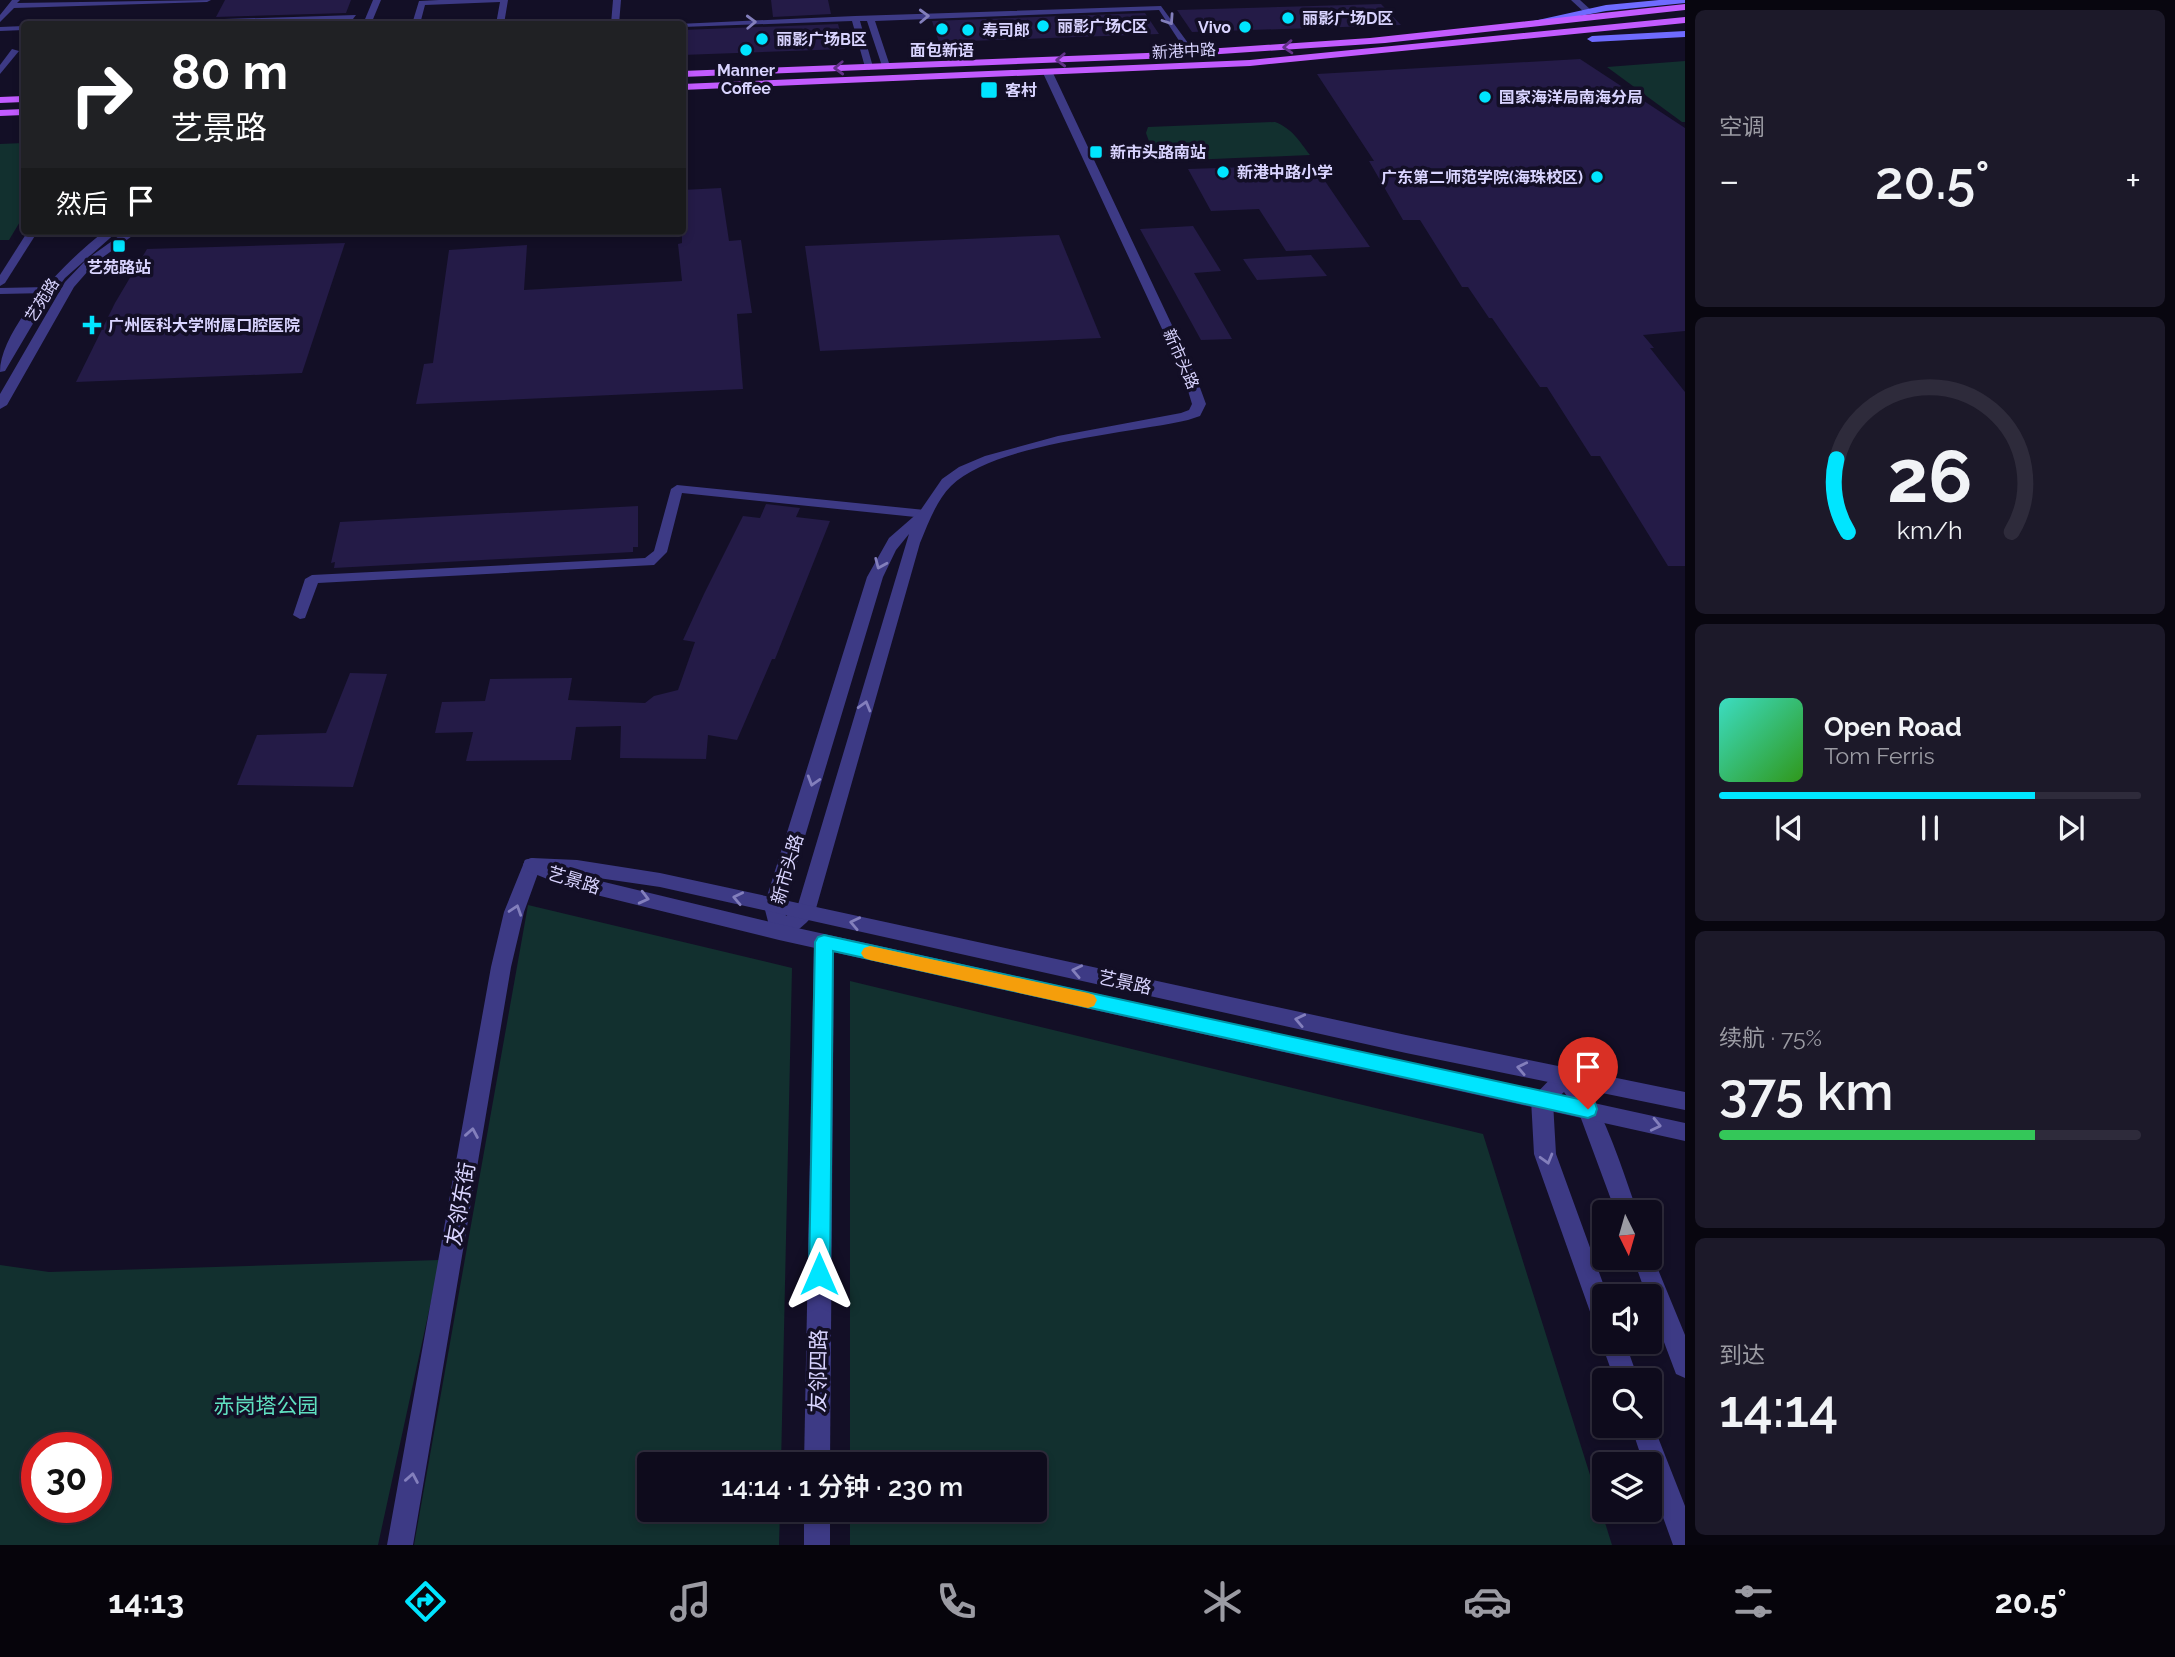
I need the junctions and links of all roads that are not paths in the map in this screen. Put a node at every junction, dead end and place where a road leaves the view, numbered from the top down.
1 (207, 0) edge
2 (216, 0) edge
3 (377, 0) edge
4 (502, 0) edge
5 (617, 0) edge
6 (1575, 0) edge
7 (1685, 0) edge
8 (14, 3) edge
9 (1685, 7) edge
10 (1588, 11) junction
11 (1685, 14) edge
12 (353, 17) dead end
13 (855, 18) junction
14 (870, 18) junction
15 (0, 20) edge
16 (1685, 20) edge
17 (192, 21) edge
18 (244, 21) edge
19 (368, 21) edge
20 (417, 21) edge
21 (500, 21) edge
22 (615, 21) edge
23 (1533, 22) junction
24 (686, 24) edge
25 (21, 28) edge
26 (1685, 28) edge
27 (0, 29) edge
28 (1685, 34) edge
29 (1592, 39) junction
30 (1356, 42) junction
31 (0, 51) edge
32 (20, 51) edge
33 (1192, 54) junction
34 (1366, 54) junction
35 (886, 66) junction
36 (869, 67) junction
37 (0, 71) edge
38 (1048, 73) junction
39 (686, 74) edge
40 (686, 87) edge
41 (21, 99) edge
42 (0, 100) edge
43 (21, 112) edge
44 (0, 113) edge
45 (30, 235) edge
46 (107, 235) edge
47 (127, 235) edge
48 (17, 256) junction
49 (0, 264) edge
50 (0, 282) edge
51 (47, 290) junction
52 (0, 291) edge
53 (0, 368) edge
54 (0, 405) edge
55 (925, 514) junction
56 (300, 615) dead end
57 (531, 866) junction
58 (775, 906) junction
59 (805, 912) junction
60 (779, 932) junction
61 (824, 942) junction
62 (1565, 1077) junction
63 (1542, 1099) junction
64 (1685, 1101) edge
65 (1588, 1109) junction
66 (1685, 1132) edge
67 (1622, 1200) edge
68 (1649, 1270) edge
69 (1592, 1284) edge
70 (1685, 1366) edge
71 (1647, 1438) edge
72 (817, 1452) edge
73 (817, 1522) edge
74 (1685, 1542) edge
75 (400, 1545) edge
76 (817, 1545) edge

1 - 8 lane
2 - 17 lane
3 - 19 street
4 - 20 lane
4 - 21 lane
5 - 22 lane
6 - 10 lane
7 - 10 main road
8 - 15 lane
9 - 23 main road
10 - 23 main road
11 - 30 main road, 新港中路
12 - 18 lane
13 - 14 lane
24 -> 13 lane
13 - 36 lane
14 -> 33 lane
14 - 35 lane
16 - 34 main road, 新港中路
23 - 30 main road
25 - 27 lane
26 - 29 main road
28 - 29 main road
29 - 34 main road
30 -> 33 main road, 新港中路
31 - 32 lane
32 - 37 lane
33 -> 35 main road, 新港中路
34 - 38 main road, 新港中路
35 - 36 main road, 新港中路
36 -> 39 main road, 新港中路
38 - 40 main road, 新港中路
38 - 55 street, 新市头路
41 - 42 main road
43 - 44 main road
45 - 48 lane
46 - 51 street, 艺苑路
47 - 54 street, 艺苑路
48 - 49 lane
48 - 50 lane
51 - 52 lane
51 - 53 street, 艺苑路
55 - 56 lane
55 -> 58 street, 新市头路
59 -> 55 street, 新市头路
58 -> 57 street, 艺景路
57 -> 60 street, 艺景路
75 -> 57 street, 友邻东街
58 - 59 street, 艺景路
58 - 60 street, 新市头路
59 - 60 street, 新市头路
62 -> 59 street, 艺景路
60 - 61 street, 艺景路
61 - 63 street, 艺景路
61 - 72 street, 友邻四路
62 - 63 street
62 - 64 street, 艺景路
62 - 65 street
63 - 65 street, 艺景路
63 -> 69 street
65 -> 66 street, 艺景路
65 - 67 street
68 - 70 street
71 - 74 street
73 - 76 street

